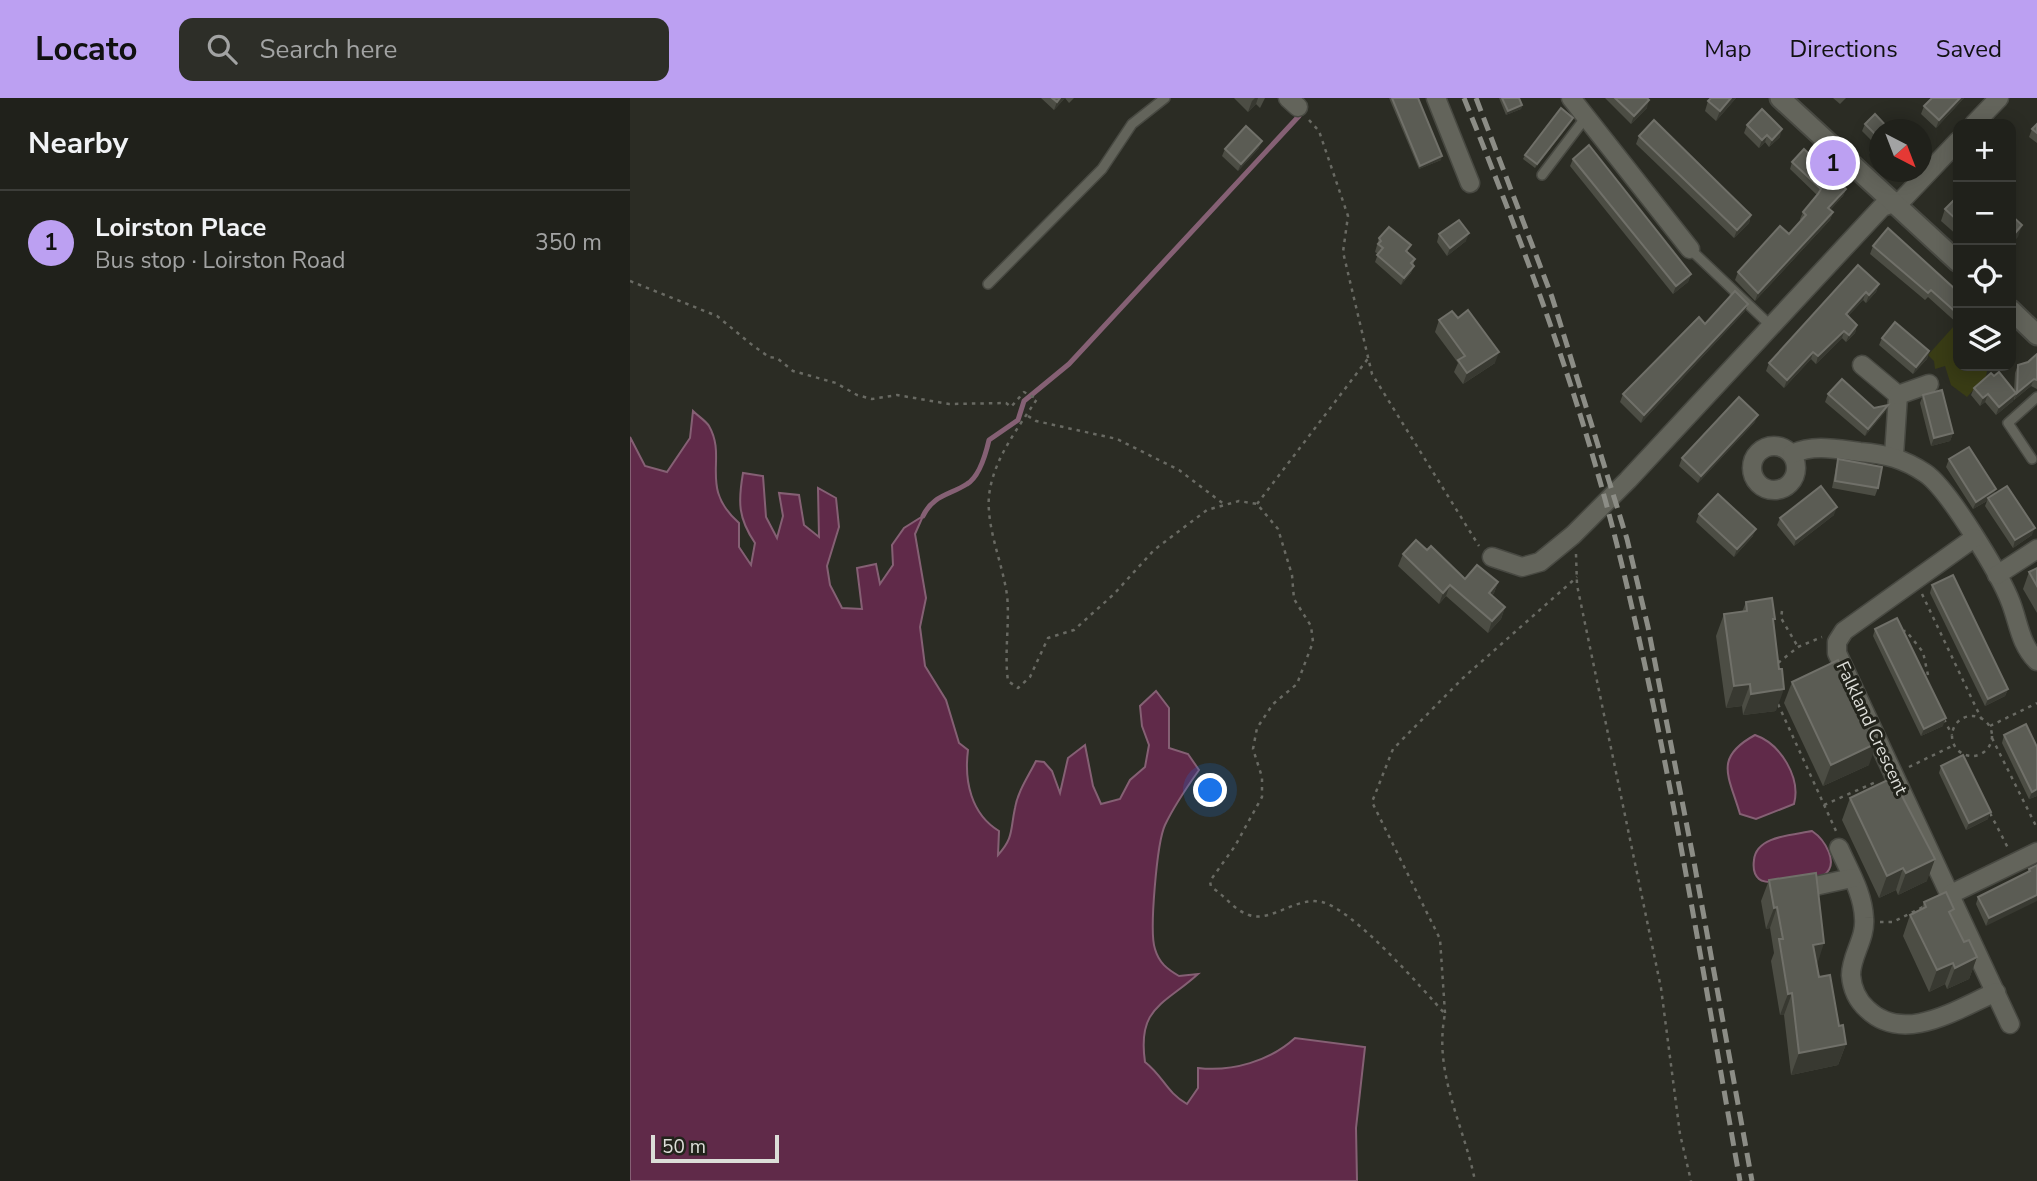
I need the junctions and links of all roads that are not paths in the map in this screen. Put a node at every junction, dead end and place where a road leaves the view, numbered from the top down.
1 (1165, 98) edge
2 (1436, 98) edge
3 (1571, 98) edge
4 (1780, 98) edge
5 (1999, 98) edge
6 (1586, 117) junction
7 (1979, 119) edge
8 (1953, 146) edge
9 (1542, 175) dead end
10 (1470, 183) dead end
11 (1894, 204) junction
12 (1690, 249) joint
13 (1953, 257) edge
14 (988, 284) dead end
15 (2016, 315) edge
16 (1771, 326) junction
17 (2037, 335) edge
18 (1861, 365) dead end
19 (1929, 384) dead end
20 (1898, 395) junction
21 (2037, 397) edge
22 (1792, 454) dead end
23 (1894, 455) junction
24 (2032, 459) dead end
25 (1974, 538) junction
26 (2037, 549) edge
27 (1492, 556) road end
28 (1997, 575) junction
29 (2037, 661) edge
30 (1839, 848) road end
31 (2037, 852) edge
32 (1852, 878) junction
33 (1815, 886) edge
34 (1951, 894) junction
35 (1996, 992) junction
36 (2010, 1024) dead end

1 - 14 lane
2 - 10 street
3 - 6 street
4 - 11 street
5 - 7 street
6 - 9 lane
6 - 12 street
8 - 11 street
11 - 13 street
11 - 16 street
12 - 16 lane
15 - 17 street
16 - 27 street
18 - 20 street
19 - 20 street
20 - 23 street
21 - 24 lane
22 - 23 street
23 - 25 street
25 - 28 street
25 - 34 street, Falkland Crescent
26 - 28 street
28 - 29 street
30 - 32 street
31 - 34 street
32 - 33 street
32 - 35 street
34 - 35 street, Falkland Crescent
35 - 36 street, Falkland Crescent

